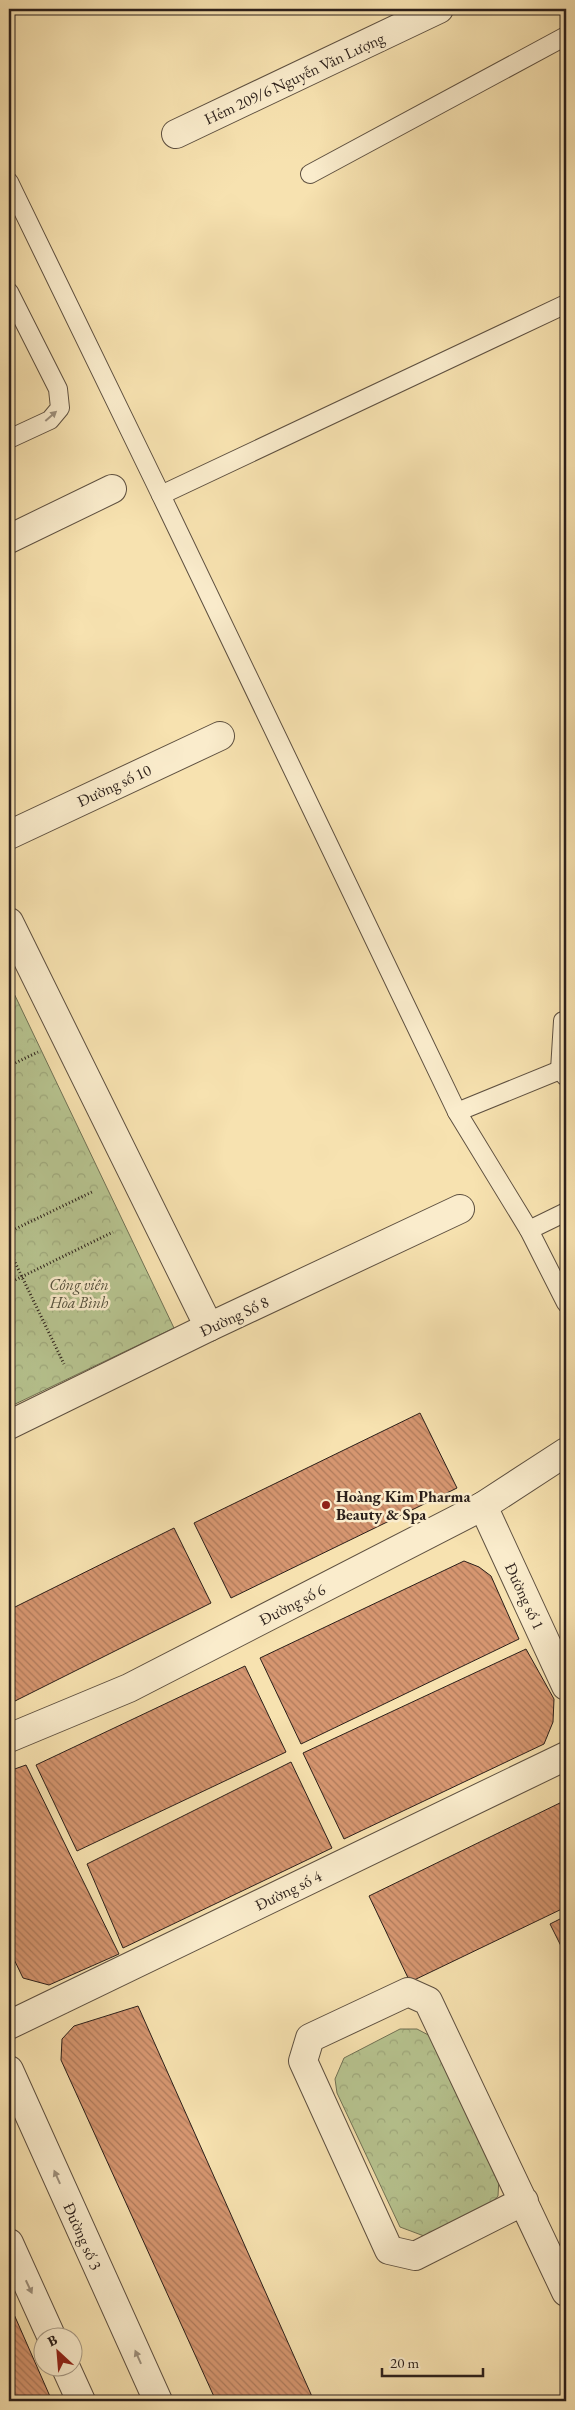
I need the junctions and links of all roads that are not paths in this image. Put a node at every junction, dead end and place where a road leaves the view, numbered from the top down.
1 (439, 9) edge
2 (566, 36) edge
3 (176, 134) dead end
4 (310, 174) dead end
5 (9, 182) edge
6 (9, 292) edge
7 (566, 304) edge
8 (9, 439) edge
9 (112, 489) dead end
10 (161, 495) junction
11 (9, 539) edge
12 (220, 736) dead end
13 (9, 835) edge
14 (9, 922) edge
15 (566, 1020) edge
16 (563, 1073) edge
17 (457, 1112) junction
18 (460, 1209) dead end
19 (566, 1212) edge
20 (529, 1230) junction
21 (566, 1303) edge
22 (209, 1327) junction
23 (9, 1425) edge
24 (566, 1452) edge
25 (483, 1506) junction
26 (566, 1686) edge
27 (9, 1738) edge
28 (566, 1756) edge
29 (9, 2025) edge
30 (9, 2070) edge
31 (524, 2202) junction
32 (9, 2243) edge
33 (566, 2292) edge
34 (47, 2328) edge
35 (71, 2378) edge
36 (82, 2401) edge
37 (158, 2401) edge

1 - 3 street, Hẻm 209/6 Nguyễn Văn Lượng
2 - 4 lane
5 - 10 lane
8 -> 6 lane
7 - 10 lane
9 - 11 street
10 - 17 lane
12 - 13 street, Đường số 10
14 - 22 street
15 - 16 lane
16 - 17 lane
17 - 20 lane
18 - 22 street, Đường Số 8
19 - 20 lane
20 - 21 lane
22 - 23 street, Đường Số 8
24 - 25 street, Đường số 6
25 - 26 street, Đường số 1
25 - 27 street, Đường số 6
28 - 29 street, Đường số 4
37 -> 30 street, Đường số 3
31 - 31 street
31 - 33 street
32 -> 34 street
35 - 36 street

